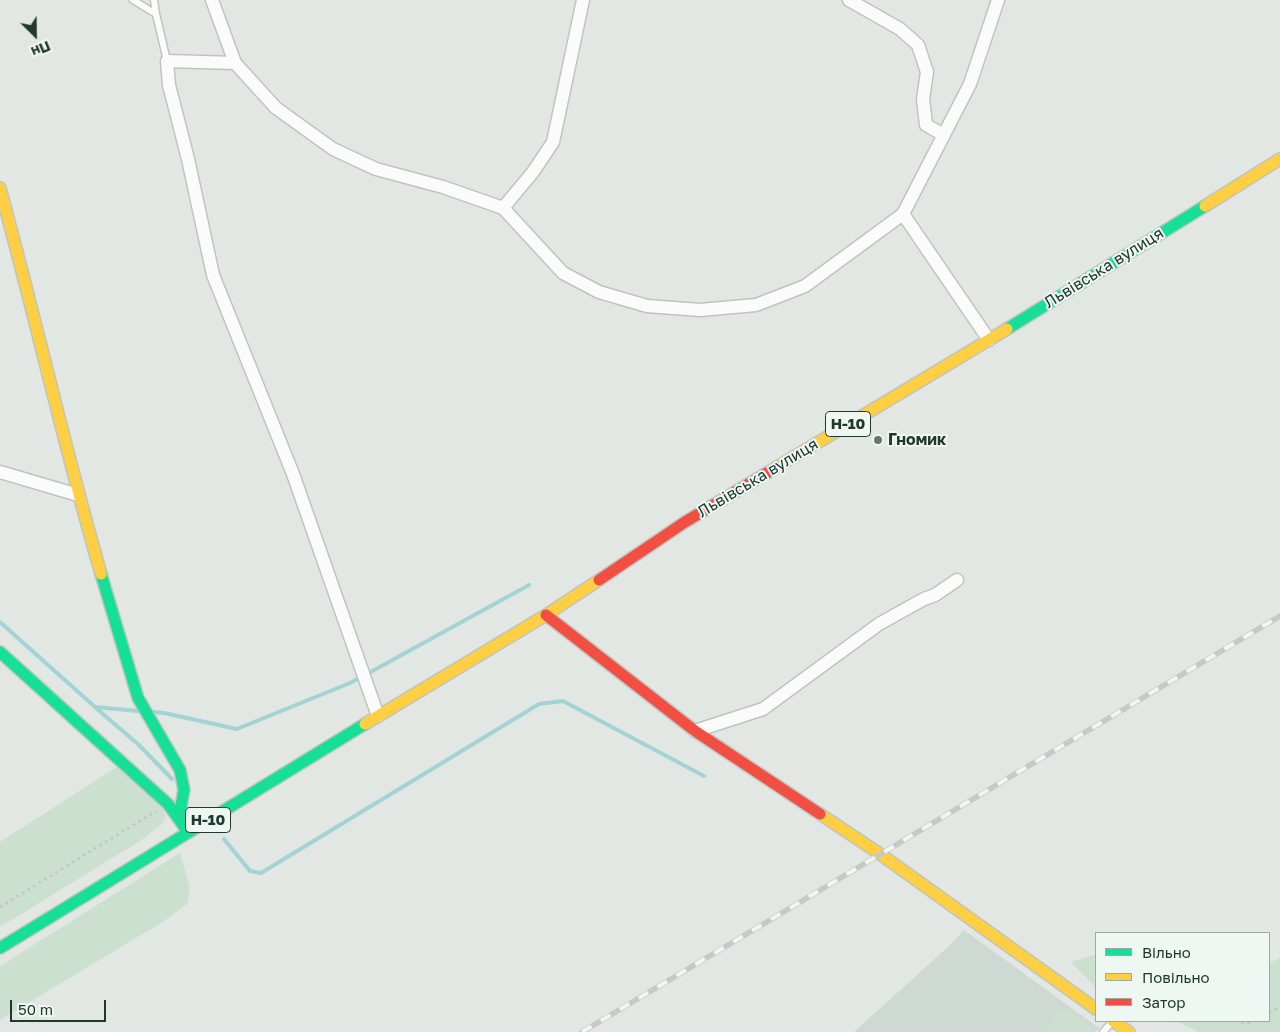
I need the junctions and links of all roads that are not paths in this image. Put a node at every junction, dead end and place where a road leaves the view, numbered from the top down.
1 (132, 0) edge
2 (154, 0) edge
3 (583, 0) edge
4 (849, 0) edge
5 (998, 0) edge
6 (213, 3) edge
7 (156, 14) junction
8 (166, 61) junction
9 (235, 63) junction
10 (944, 135) junction
11 (1280, 159) edge
12 (0, 188) edge
13 (503, 208) junction
14 (903, 214) junction
15 (988, 340) junction
16 (0, 472) edge
17 (78, 495) junction
18 (957, 580) dead end
19 (546, 615) junction
20 (0, 652) edge
21 (378, 716) junction
22 (695, 731) junction
23 (188, 832) junction
24 (0, 948) edge
25 (1095, 1008) edge
26 (1112, 1022) edge
27 (1114, 1022) edge
28 (1103, 1032) edge
29 (1129, 1032) edge

1 - 7 lane
2 - 7 lane
3 - 13 street
4 - 10 street
5 - 10 street
6 - 9 street
7 - 8 lane
8 - 9 street
8 - 21 street
9 - 13 street
10 - 14 street
11 - 15 street, Львівська вулиця / Н-10
12 - 17 street
13 - 14 street
14 - 15 street
15 - 19 street, Львівська вулиця / Н-10
16 - 17 street
17 - 23 street
18 - 22 street
19 - 21 street, Львівська вулиця / Н-10
19 - 22 street
20 - 23 street
21 - 23 street, Н-10
22 - 25 street
23 - 24 street, Н-10
26 - 28 lane
27 - 29 street

